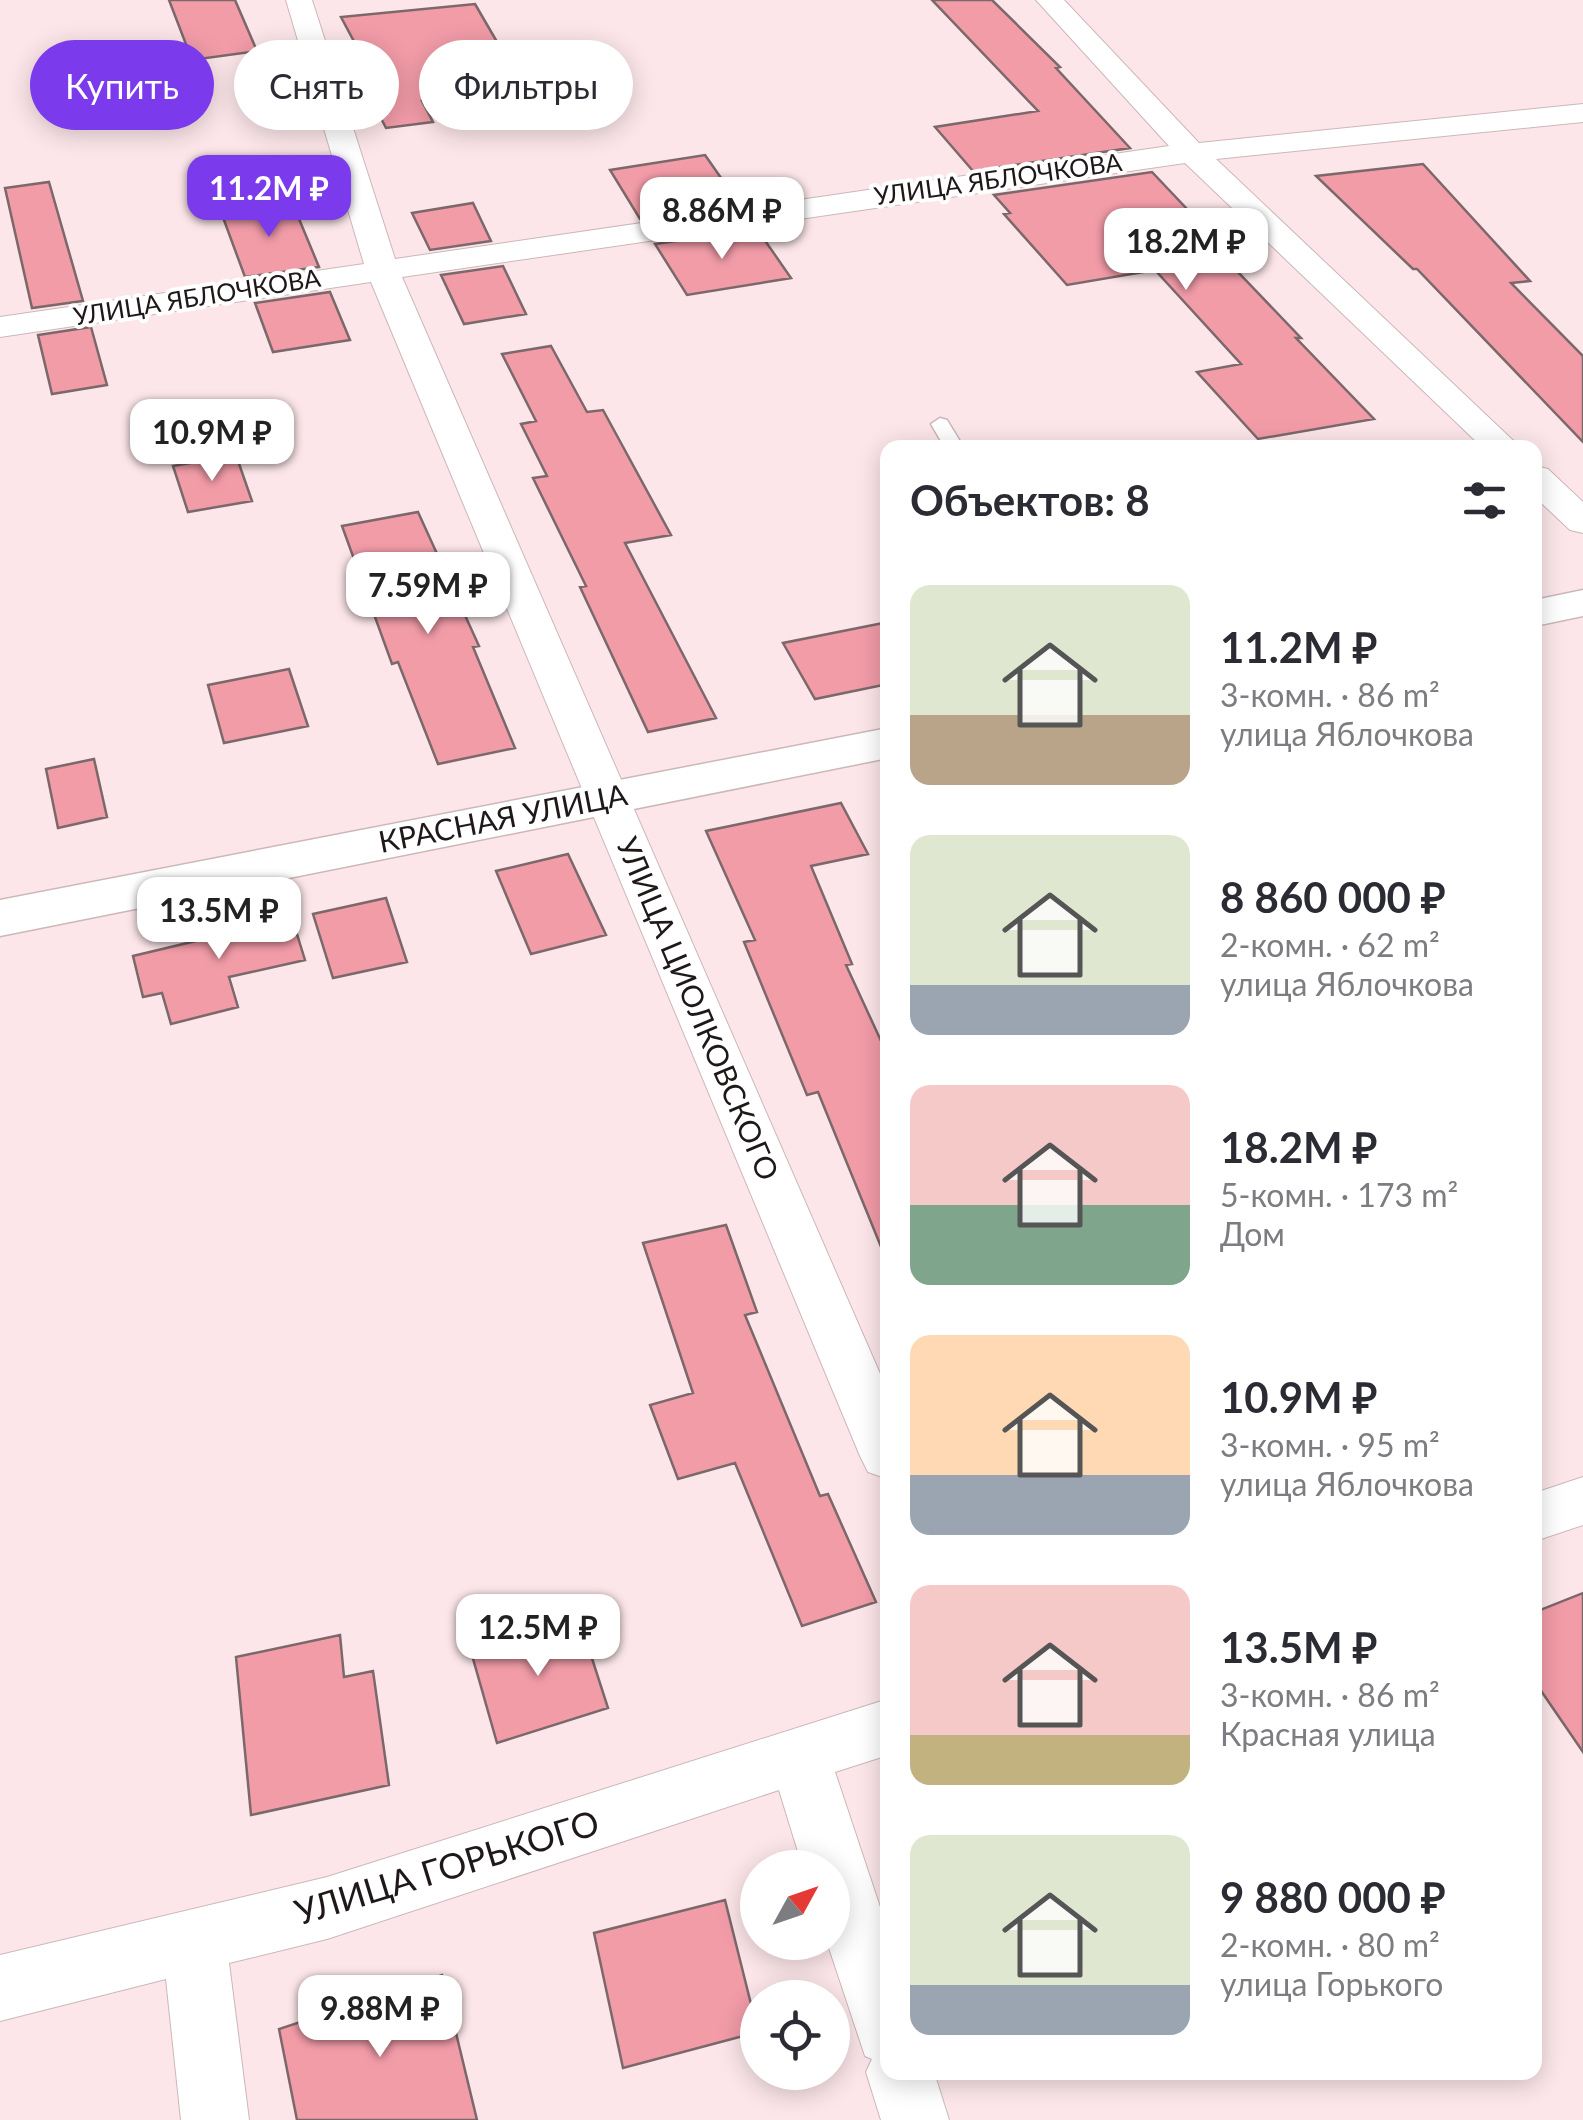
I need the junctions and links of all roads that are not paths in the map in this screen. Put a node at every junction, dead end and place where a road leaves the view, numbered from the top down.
1 (299, 0) edge
2 (1049, 0) edge
3 (1583, 113) edge
4 (1192, 152) junction
5 (382, 269) junction
6 (0, 327) edge
7 (940, 424) dead end
8 (950, 440) edge
9 (1496, 440) edge
10 (1542, 484) edge
11 (1583, 522) edge
12 (1583, 603) edge
13 (1542, 612) edge
14 (880, 744) edge
15 (608, 798) junction
16 (0, 918) edge
17 (880, 1437) edge
18 (1583, 1501) edge
19 (1542, 1514) edge
20 (880, 1730) edge
21 (799, 1755) junction
22 (194, 1940) junction
23 (0, 1988) edge
24 (880, 2009) edge
25 (902, 2080) edge
26 (215, 2120) edge
27 (915, 2120) edge

1 - 5 street, УЛИЦА ЦИОЛКОВСКОГО
2 - 4 street
3 - 4 street, УЛИЦА ЯБЛОЧКОВА
4 - 5 street, УЛИЦА ЯБЛОЧКОВА
4 - 9 street
5 - 6 street, УЛИЦА ЯБЛОЧКОВА
5 - 15 street, УЛИЦА ЦИОЛКОВСКОГО
7 - 8 lane
10 - 11 street
12 - 13 main road
14 - 15 main road, КРАСНАЯ УЛИЦА
15 - 16 main road, КРАСНАЯ УЛИЦА
15 - 17 street, УЛИЦА ЦИОЛКОВСКОГО
18 - 19 street
20 - 21 street, УЛИЦА ГОРЬКОГО
21 - 22 street, УЛИЦА ГОРЬКОГО
21 - 24 street
22 - 23 street, УЛИЦА ГОРЬКОГО
22 - 26 street
25 - 27 street

